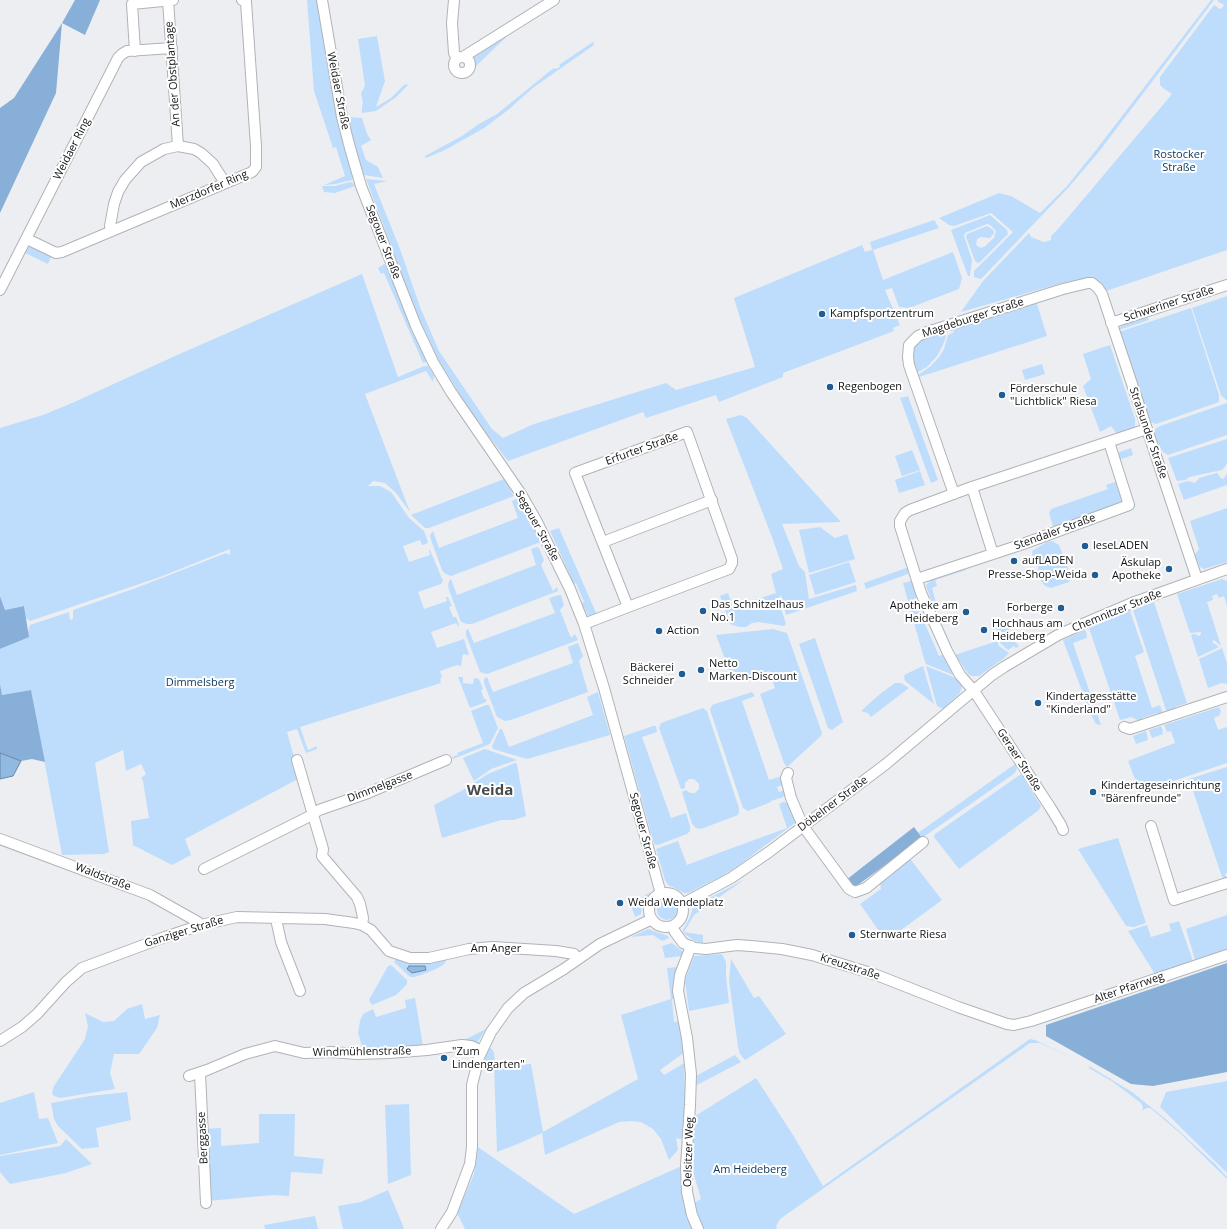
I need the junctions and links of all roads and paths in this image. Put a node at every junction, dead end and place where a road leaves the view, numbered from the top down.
1 (242, 0) edge
2 (322, 0) edge
3 (454, 0) edge
4 (554, 0) edge
5 (170, 1) edge
6 (172, 48) junction
7 (135, 51) junction
8 (178, 146) junction
9 (360, 181) joint
10 (225, 183) junction
11 (112, 231) junction
12 (26, 239) junction
13 (1227, 285) edge
14 (1098, 288) joint
15 (0, 290) edge
16 (1111, 323) junction
17 (1147, 430) junction
18 (1109, 442) junction
19 (972, 487) junction
20 (954, 494) junction
21 (712, 500) junction
22 (603, 542) junction
23 (994, 554) junction
24 (1227, 569) edge
25 (916, 577) junction
26 (1197, 579) junction
27 (628, 607) junction
28 (584, 624) junction
29 (974, 690) junction
30 (1227, 697) edge
31 (1124, 727) dead end
32 (297, 760) dead end
33 (446, 760) dead end
34 (788, 773) dead end
35 (313, 813) junction
36 (803, 826) junction
37 (1151, 826) dead end
38 (1063, 830) dead end
39 (0, 839) edge
40 (923, 842) dead end
41 (204, 869) dead end
42 (1227, 883) edge
43 (661, 894) junction
44 (682, 904) junction
45 (276, 919) junction
46 (652, 919) junction
47 (201, 925) junction
48 (362, 925) junction
49 (672, 926) junction
50 (691, 946) junction
51 (1227, 955) edge
52 (578, 959) junction
53 (300, 991) dead end
54 (1031, 1021) joint
55 (0, 1041) edge
56 (482, 1051) junction
57 (200, 1073) junction
58 (189, 1076) dead end
59 (206, 1203) dead end
60 (441, 1229) edge
61 (698, 1229) edge

1 - 10 street, Merzdorfer Ring
2 - 9 street, Weidaer Straße
3 - 4 street
5 - 6 street, An der Obstplantage
5 - 7 street, An der Obstplantage
6 - 7 street, Weidaer Ring
6 - 8 street, An der Obstplantage
7 - 12 street, Weidaer Ring
8 - 10 street
8 - 11 street
9 - 28 street, Segouer Straße
10 - 11 street, Merzdorfer Ring
11 - 12 street, Merzdorfer Ring
12 - 15 street, Weidaer Ring
13 - 16 street, Schweriner Straße
14 - 16 street, Stralsunder Straße
14 - 20 street, Magdeburger Straße
16 - 17 street, Stralsunder Straße
17 - 18 street
17 - 26 street, Stralsunder Straße
18 - 19 street
18 - 23 street, Stendaler Straße
19 - 20 street
19 - 23 street
20 - 25 street
21 - 22 street
21 - 22 street, Erfurter Straße
21 - 27 street, Erfurter Straße
22 - 27 street, Erfurter Straße
23 - 25 street, Stendaler Straße
24 - 26 street, Chemnitzer Straße
25 - 29 street
26 - 29 street, Chemnitzer Straße
27 - 28 street, Erfurter Straße
28 - 43 street, Segouer Straße
29 - 36 street, Döbelner Straße
29 - 38 street, Geraer Straße
30 - 31 street
32 - 35 street
33 - 35 street, Dimmelgasse
34 - 36 street
35 - 41 street, Dimmelgasse
35 - 48 street
36 - 40 street
36 - 44 street, Döbelner Straße
37 - 42 street
39 - 47 street, Waldstraße
43 - 44 street
43 - 46 street
44 - 49 street
45 - 47 street, Ganziger Straße
45 - 48 street, Ganziger Straße
45 - 53 street
46 - 49 street
46 - 52 street
47 - 55 street, Ganziger Straße
48 - 52 street, Am Anger
49 - 50 street
50 - 54 street, Kreuzstraße
50 - 61 street, Oelsitzer Weg
51 - 54 street, Alter Pfarrweg
52 - 56 street
56 - 57 street, Windmühlenstraße
56 - 60 street
57 - 58 street, Windmühlenstraße
57 - 59 street, Berggasse

